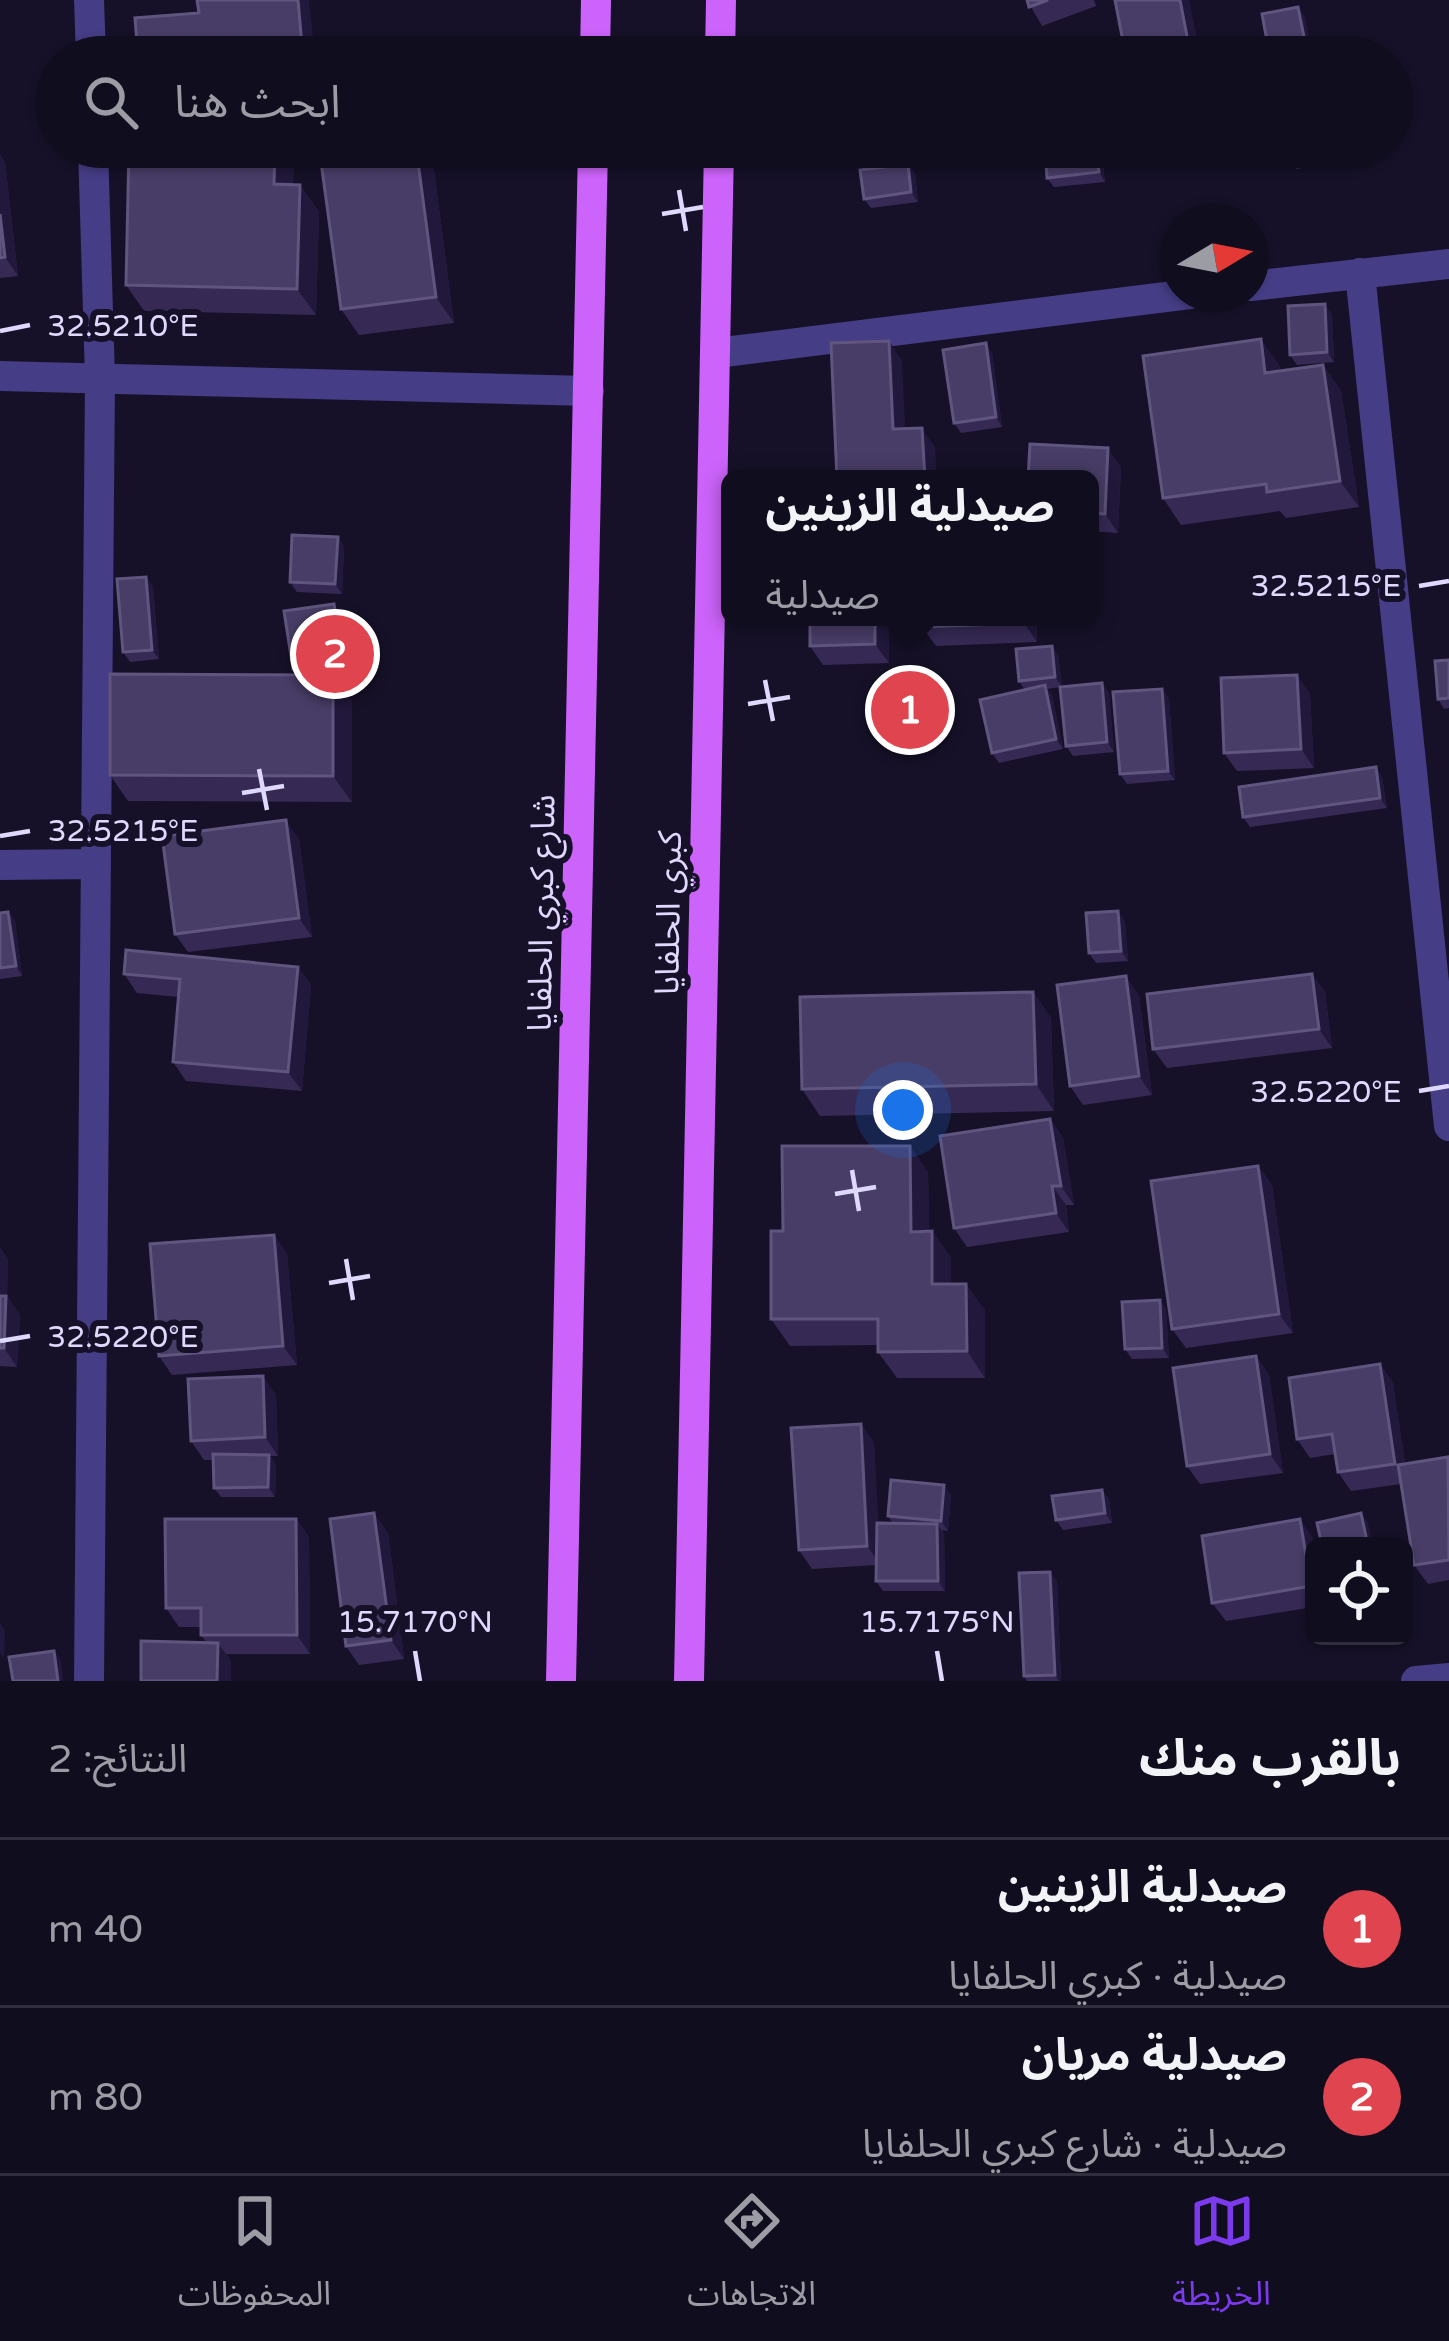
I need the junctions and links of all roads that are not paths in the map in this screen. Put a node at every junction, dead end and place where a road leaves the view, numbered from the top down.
1 (89, 0) edge
2 (596, 0) edge
3 (721, 0) edge
4 (90, 36) edge
5 (595, 36) edge
6 (720, 36) edge
7 (94, 168) edge
8 (593, 168) edge
9 (719, 168) edge
10 (1449, 264) edge
11 (1360, 273) junction
12 (1269, 284) edge
13 (1161, 298) edge
14 (716, 353) junction
15 (0, 376) edge
16 (100, 378) junction
17 (589, 391) junction
18 (94, 864) junction
19 (0, 865) edge
20 (1449, 1126) edge
21 (1449, 1678) edge
22 (89, 1681) edge
23 (561, 1681) edge
24 (689, 1681) edge
25 (1416, 1681) edge

1 - 4 street
2 - 5 main road
3 - 6 main road
7 - 16 street
8 - 17 main road, شارع كبري الحلفايا
9 - 14 main road, كبري الحلفايا
10 - 11 street
11 - 12 street
11 - 20 street
13 - 14 street
14 - 24 main road, كبري الحلفايا
15 - 16 street
16 - 17 street
16 - 18 street
17 - 23 main road, شارع كبري الحلفايا
18 - 19 street
18 - 22 street
21 - 25 street

